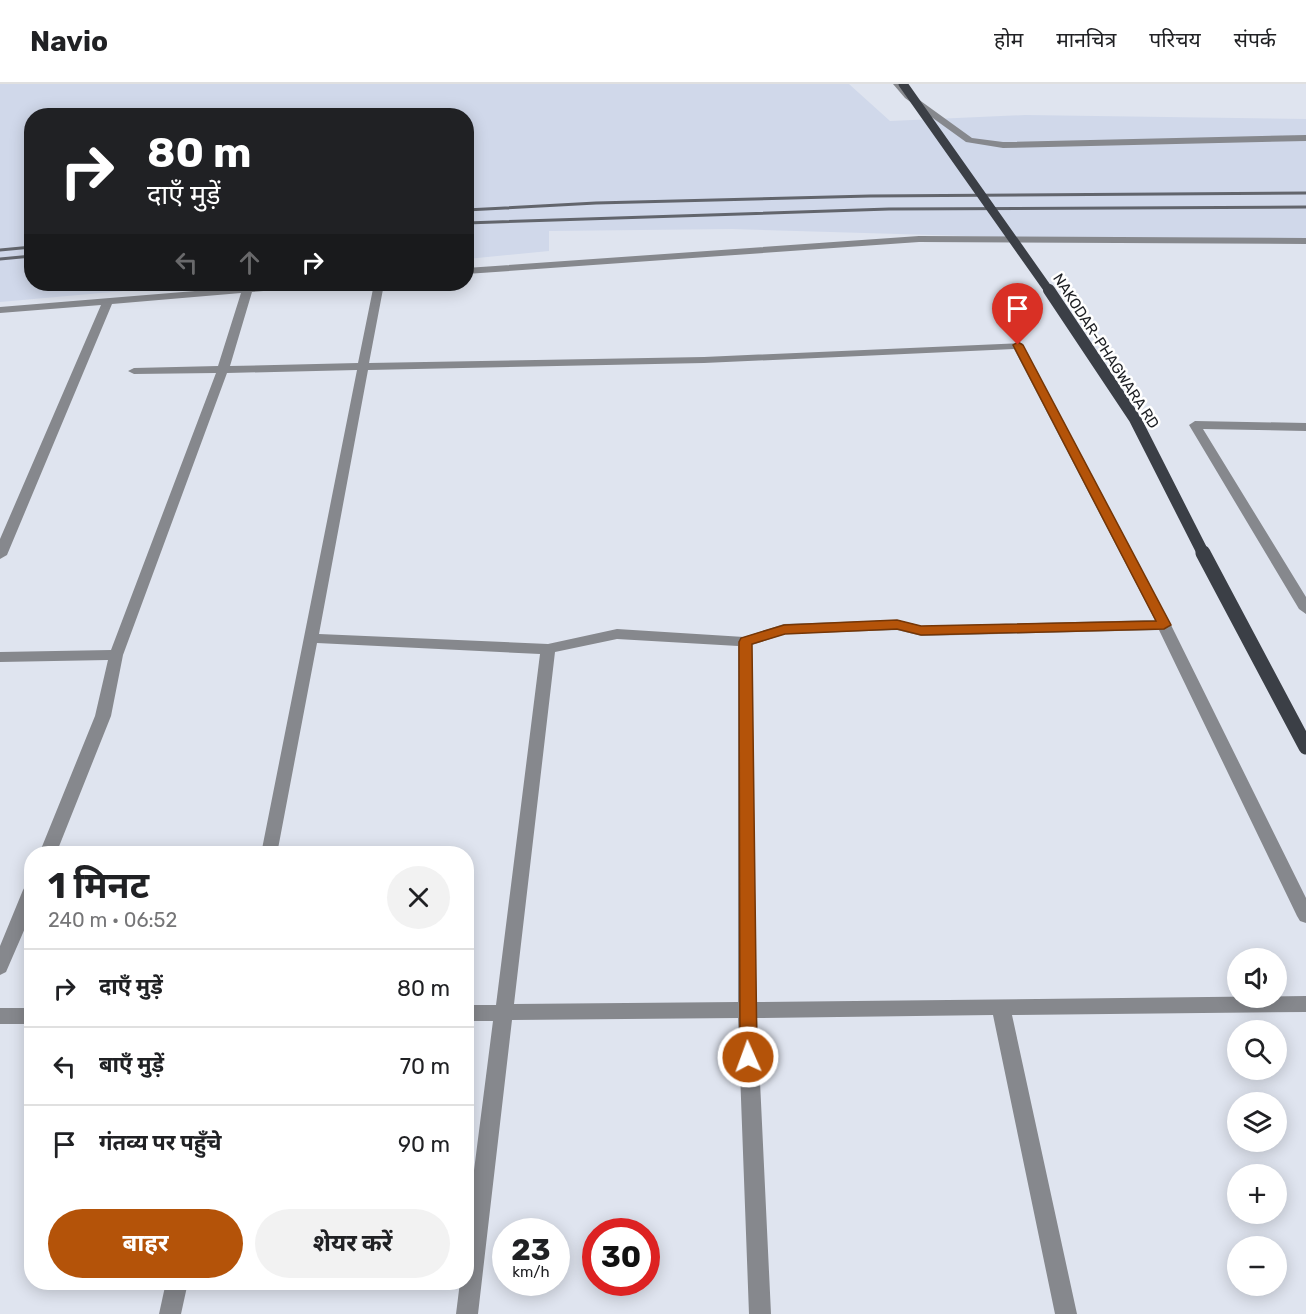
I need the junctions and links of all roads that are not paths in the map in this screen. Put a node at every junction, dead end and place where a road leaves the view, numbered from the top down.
1 (897, 84) edge
2 (903, 84) edge
3 (1306, 138) edge
4 (1306, 241) edge
5 (474, 270) edge
6 (225, 291) edge
7 (247, 291) edge
8 (378, 291) edge
9 (108, 301) junction
10 (0, 310) edge
11 (363, 367) junction
12 (223, 369) junction
13 (134, 371) dead end
14 (1306, 427) edge
15 (0, 555) edge
16 (1306, 609) edge
17 (1164, 625) junction
18 (311, 638) junction
19 (745, 642) junction
20 (548, 649) junction
21 (116, 655) junction
22 (0, 657) edge
23 (1306, 747) edge
24 (50, 846) edge
25 (271, 846) edge
26 (24, 909) edge
27 (1306, 916) edge
28 (0, 967) edge
29 (1306, 1004) edge
30 (1000, 1008) junction
31 (747, 1010) junction
32 (474, 1012) edge
33 (504, 1012) junction
34 (0, 1016) edge
35 (24, 1016) edge
36 (474, 1264) edge
37 (175, 1290) edge
38 (471, 1290) edge
39 (170, 1314) edge
40 (468, 1314) edge
41 (760, 1314) edge
42 (1066, 1314) edge

1 - 3 street
2 - 23 main road, NAKODAR-PHAGWARA RD, bridge
4 - 5 street
6 - 9 street
7 - 12 street
8 - 11 street
9 - 10 street
9 - 15 street
11 - 12 street
11 - 17 street
11 - 18 street
12 - 13 street
12 - 21 street
14 - 16 street
17 - 19 street
17 - 27 street
18 - 20 street
18 - 25 street
19 - 20 street
19 - 31 street
20 - 33 street
21 - 22 street
21 - 24 street
26 - 28 street
29 - 30 street
30 - 31 street
30 - 42 street
31 - 33 street
31 - 41 street
32 - 33 street
33 - 36 street
34 - 35 street
37 - 39 street
38 - 40 street

